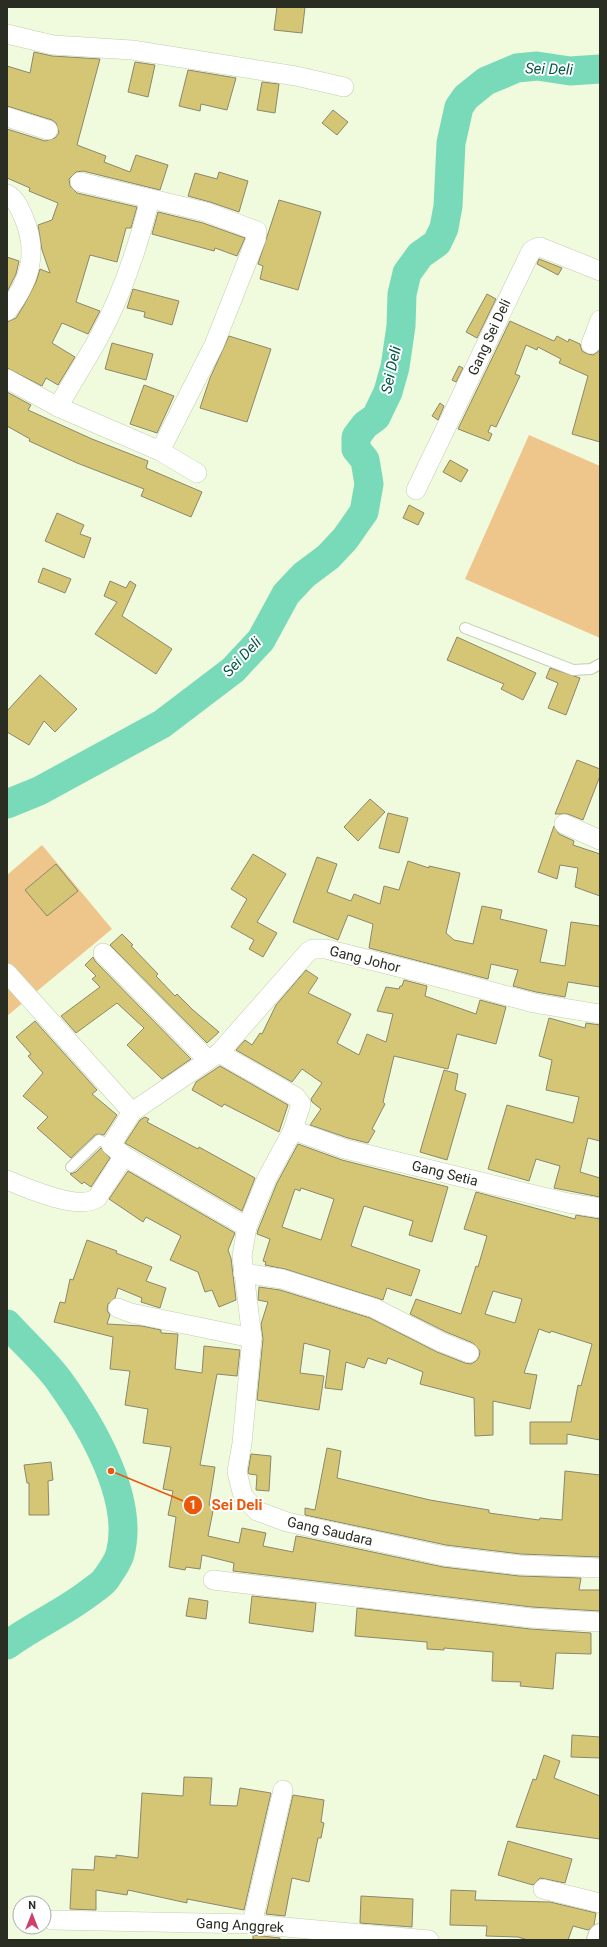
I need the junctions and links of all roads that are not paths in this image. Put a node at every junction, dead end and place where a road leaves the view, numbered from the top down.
1 (7, 34) edge
2 (344, 87) dead end
3 (7, 117) edge
4 (48, 130) dead end
5 (80, 182) dead end
6 (7, 194) edge
7 (150, 198) junction
8 (600, 271) edge
9 (7, 311) edge
10 (600, 320) edge
11 (591, 344) dead end
12 (7, 379) edge
13 (58, 407) junction
14 (160, 451) junction
15 (197, 473) dead end
16 (416, 490) dead end
17 (465, 628) dead end
18 (600, 664) edge
19 (564, 824) dead end
20 (600, 840) edge
21 (103, 953) dead end
22 (7, 973) edge
23 (600, 1014) edge
24 (213, 1056) junction
25 (132, 1112) junction
26 (293, 1130) junction
27 (117, 1150) junction
28 (71, 1166) dead end
29 (7, 1180) edge
30 (600, 1208) edge
31 (247, 1227) junction
32 (243, 1273) junction
33 (118, 1308) dead end
34 (252, 1338) junction
35 (469, 1353) dead end
36 (600, 1568) edge
37 (213, 1580) dead end
38 (600, 1622) edge
39 (283, 1790) dead end
40 (543, 1889) dead end
41 (600, 1903) edge
42 (52, 1920) dead end
43 (252, 1924) junction
44 (600, 1934) edge
45 (429, 1940) edge
46 (598, 1940) edge

1 - 2 street
3 - 4 street
5 - 7 street
6 - 9 street
7 - 13 street
7 - 14 street
8 - 16 street, Gang Sei Deli
10 - 11 street
12 - 13 street
13 - 14 street
14 - 15 street
17 - 18 lane
19 - 20 street
21 - 24 street
22 - 25 street
23 - 24 street, Gang Johor
24 - 25 street, Gang Johor
24 - 26 street, Gang Saudara
25 - 27 street, Gang Johor
26 - 30 street, Gang Setia
26 - 31 street, Gang Saudara
27 - 28 lane
27 - 29 street, Gang Johor
27 - 31 street
31 - 32 street, Gang Saudara
32 - 34 street, Gang Saudara
32 - 35 street
33 - 34 street
34 - 36 street, Gang Saudara
37 - 38 street
39 - 43 street
40 - 41 street
42 - 43 street, Gang Anggrek
43 - 45 street, Gang Anggrek
44 - 46 main road

